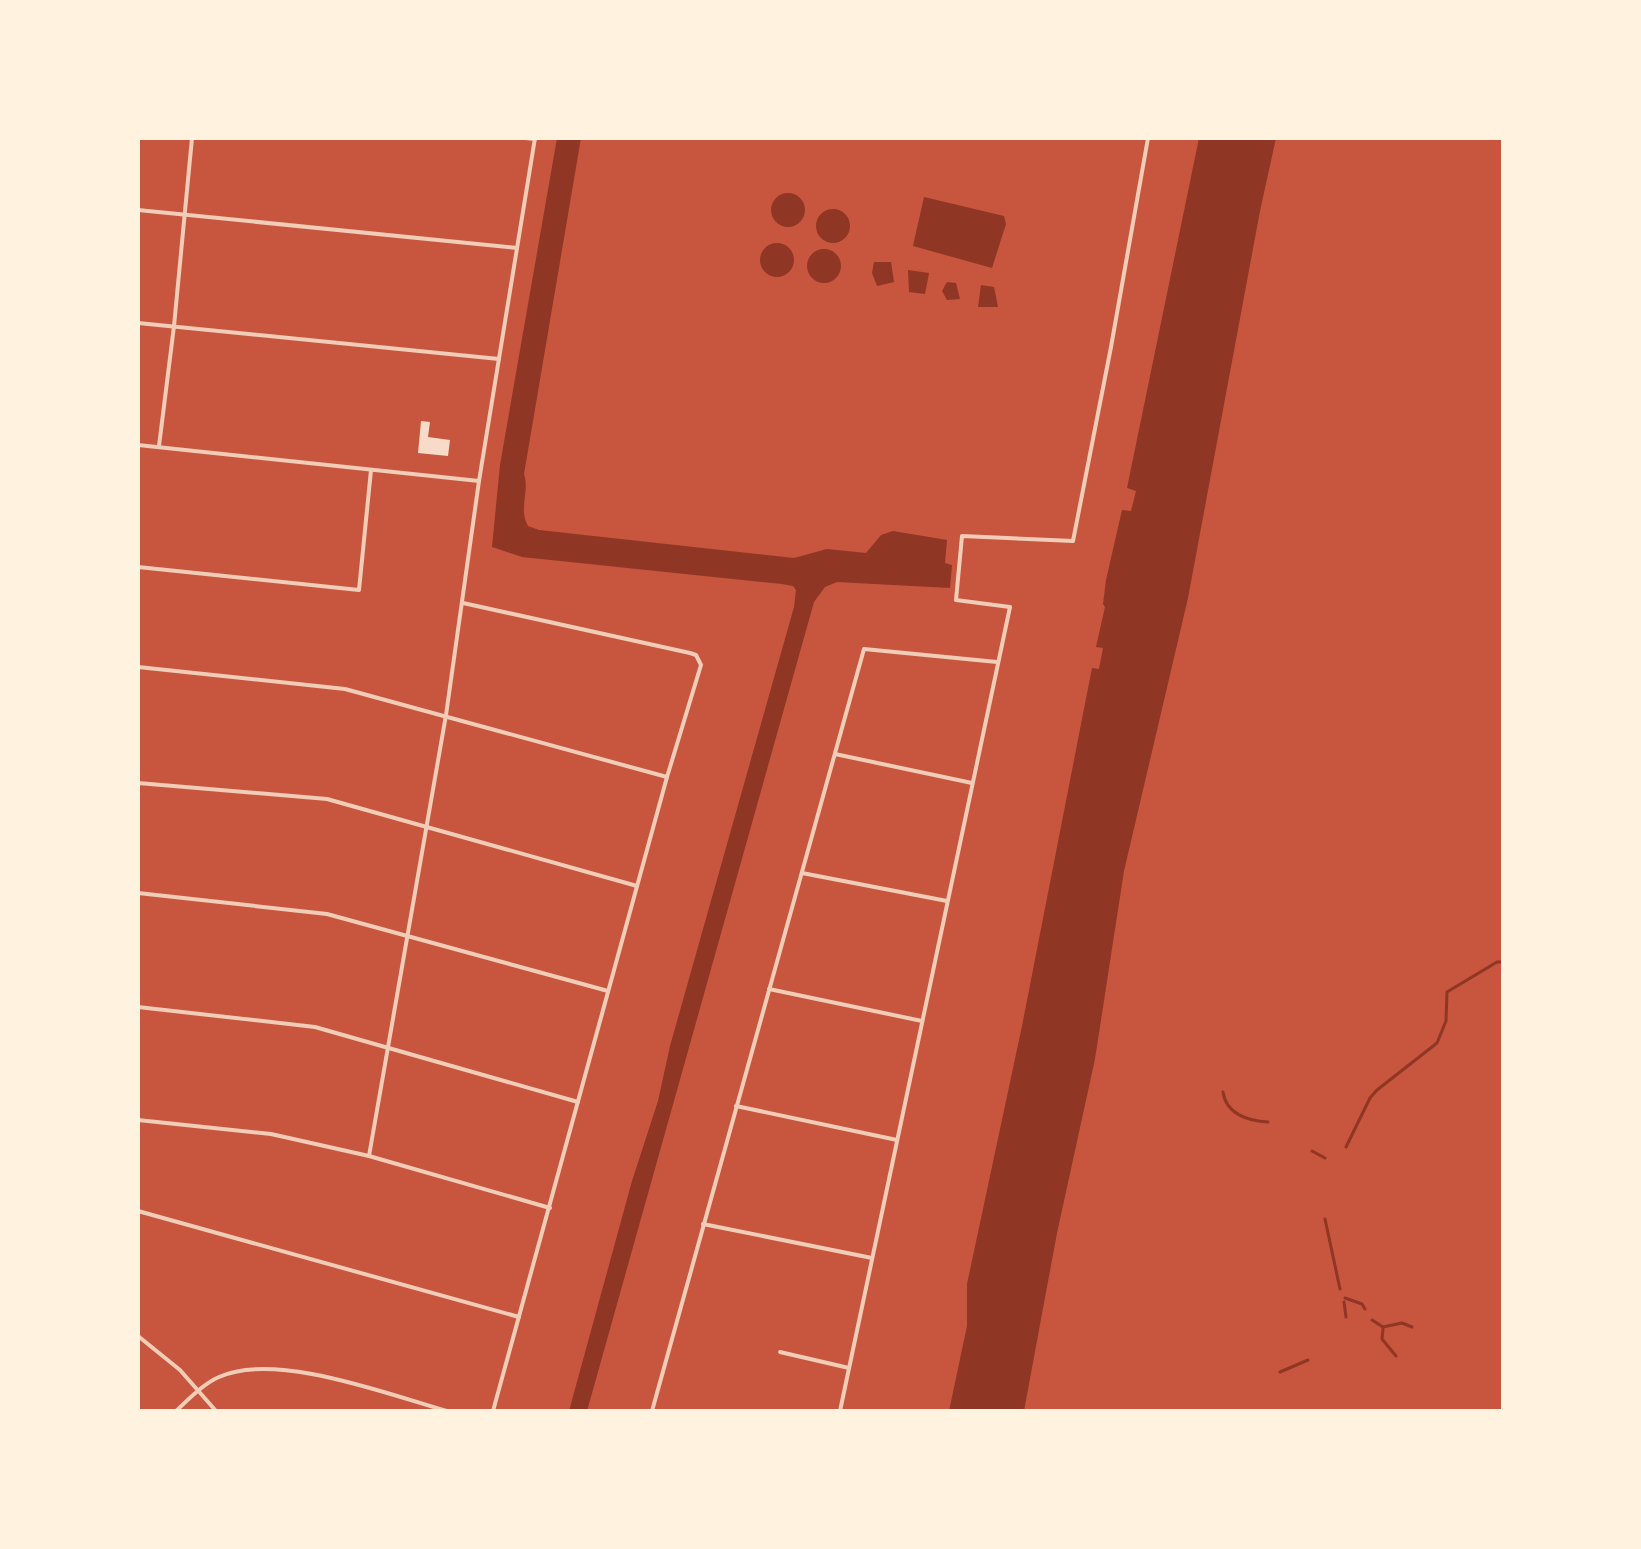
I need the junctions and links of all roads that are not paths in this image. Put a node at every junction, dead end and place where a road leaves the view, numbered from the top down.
1 (192, 138) edge
2 (525, 138) edge
3 (535, 138) edge
4 (1148, 138) edge
5 (138, 210) edge
6 (185, 215) junction
7 (517, 248) junction
8 (138, 323) edge
9 (174, 326) junction
10 (499, 359) junction
11 (138, 445) edge
12 (159, 447) junction
13 (371, 470) junction
14 (479, 481) junction
15 (138, 567) edge
16 (463, 603) junction
17 (997, 662) junction
18 (138, 667) edge
19 (446, 715) junction
20 (835, 754) junction
21 (667, 777) junction
22 (138, 783) edge
23 (972, 783) junction
24 (426, 826) junction
25 (802, 873) junction
26 (637, 886) junction
27 (138, 893) edge
28 (947, 901) junction
29 (407, 938) junction
30 (769, 989) junction
31 (608, 991) junction
32 (138, 1007) edge
33 (922, 1021) junction
34 (387, 1047) junction
35 (578, 1102) junction
36 (736, 1106) junction
37 (138, 1120) edge
38 (897, 1140) junction
39 (369, 1156) junction
40 (550, 1208) junction
41 (138, 1211) edge
42 (703, 1224) junction
43 (872, 1258) junction
44 (519, 1317) junction
45 (138, 1336) edge
46 (780, 1352) dead end
47 (849, 1368) junction
48 (199, 1390) junction
49 (176, 1411) edge
50 (216, 1411) edge
51 (447, 1411) edge
52 (493, 1411) edge
53 (652, 1411) edge
54 (840, 1411) edge

1 - 6 street
2 - 3 street
3 - 7 street
4 - 17 street
5 - 6 street
6 - 7 street
6 - 9 street
7 - 10 street
8 - 9 street
9 - 10 street
9 - 12 street
10 - 14 street
11 - 12 street
12 - 13 street
13 - 14 street
13 - 15 street
14 - 16 street
16 - 19 street
16 - 21 street
17 - 20 street
17 - 23 street
18 - 19 street
19 - 21 street
19 - 24 street
20 - 23 street
20 - 25 street
21 - 26 street
22 - 24 street
23 - 28 street
24 - 26 street
24 - 29 street
25 - 28 street
25 - 30 street
26 - 31 street
27 - 29 street
28 - 33 street
29 - 31 street
29 - 34 street
30 - 33 street
30 - 36 street
31 - 35 street
32 - 34 street
33 - 38 street
34 - 35 street
34 - 39 street
35 - 40 street
36 - 38 street
36 - 42 street
37 - 39 street
38 - 43 street
39 - 40 street
40 - 44 street
41 - 44 street
42 - 43 street
42 - 53 street
43 - 47 street
44 - 52 street
45 - 48 street
46 - 47 street
47 - 54 street
48 - 49 street
48 - 50 street
48 - 51 street

